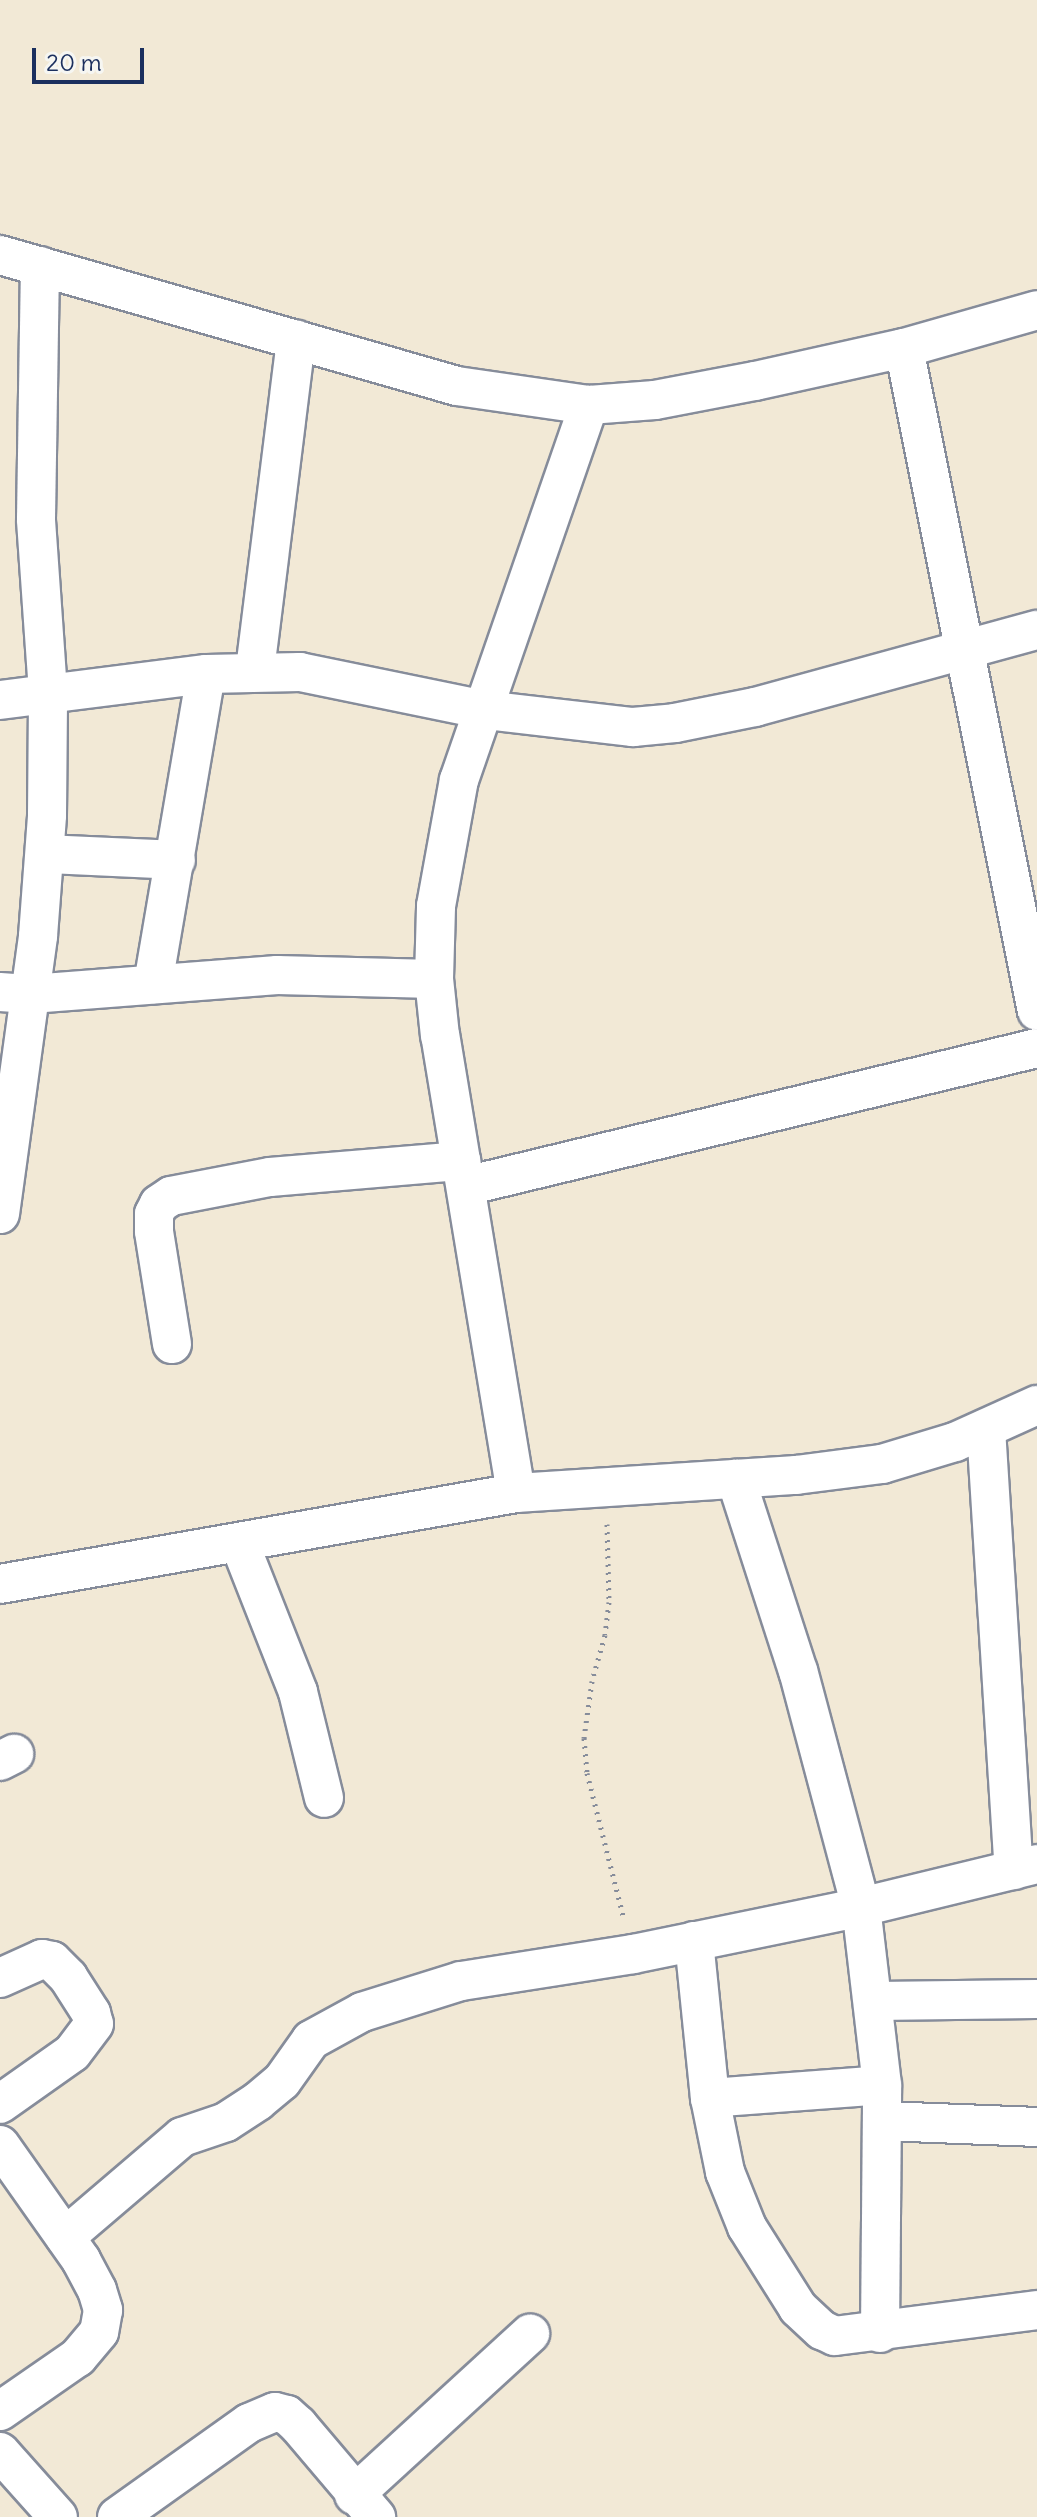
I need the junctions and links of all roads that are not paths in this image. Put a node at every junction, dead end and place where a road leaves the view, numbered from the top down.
1 (0, 255) edge
2 (40, 266) junction
3 (1037, 310) edge
4 (296, 340) junction
5 (904, 348) junction
6 (589, 405) junction
7 (1037, 630) edge
8 (963, 649) junction
9 (255, 670) junction
10 (206, 674) junction
11 (48, 692) junction
12 (0, 700) edge
13 (485, 710) junction
14 (46, 854) junction
15 (176, 860) junction
16 (434, 979) junction
17 (153, 984) junction
18 (15, 993) edge
19 (1037, 1011) edge
20 (1037, 1048) edge
21 (463, 1174) junction
22 (0, 1214) edge
23 (172, 1344) dead end
24 (1037, 1405) edge
25 (986, 1429) junction
26 (736, 1479) junction
27 (516, 1493) junction
28 (239, 1542) junction
29 (0, 1584) edge
30 (324, 1798) dead end
31 (1025, 1867) edge
32 (861, 1907) junction
33 (694, 1941) junction
34 (0, 1978) edge
35 (1037, 1999) edge
36 (875, 2001) junction
37 (710, 2098) junction
38 (882, 2103) junction
39 (0, 2104) edge
40 (1037, 2127) edge
41 (0, 2145) edge
42 (65, 2237) junction
43 (1037, 2310) edge
44 (880, 2333) junction
45 (530, 2334) dead end
46 (0, 2411) edge
47 (0, 2452) edge
48 (365, 2506) edge
49 (58, 2517) edge
50 (117, 2517) edge

1 - 2 street
2 - 4 street
2 - 11 street
3 - 5 street
4 - 6 street
4 - 9 street
5 - 6 street
5 - 8 street
6 - 13 street
7 - 8 street
8 - 13 street
8 - 19 street
9 - 10 street
9 - 13 street
10 - 11 street
10 - 15 street
11 - 12 street
11 - 14 street
13 - 16 street
14 - 15 street
14 - 18 street
15 - 17 street
16 - 17 street
16 - 21 street
17 - 18 street
18 - 22 street
20 - 21 street
21 - 23 street
21 - 27 street
24 - 25 street
25 - 26 street
25 - 31 street
26 - 27 street
26 - 32 street
27 - 28 street
28 - 29 street
28 - 30 street
31 - 32 street
32 - 33 street
32 - 36 street
33 - 37 street
33 - 42 street
34 - 39 street
35 - 36 street
36 - 38 street
37 - 38 street
37 - 44 street
38 - 40 street
38 - 44 street
41 - 42 street
42 - 46 street
43 - 44 street
45 - 48 street
47 - 49 street
48 - 50 street

